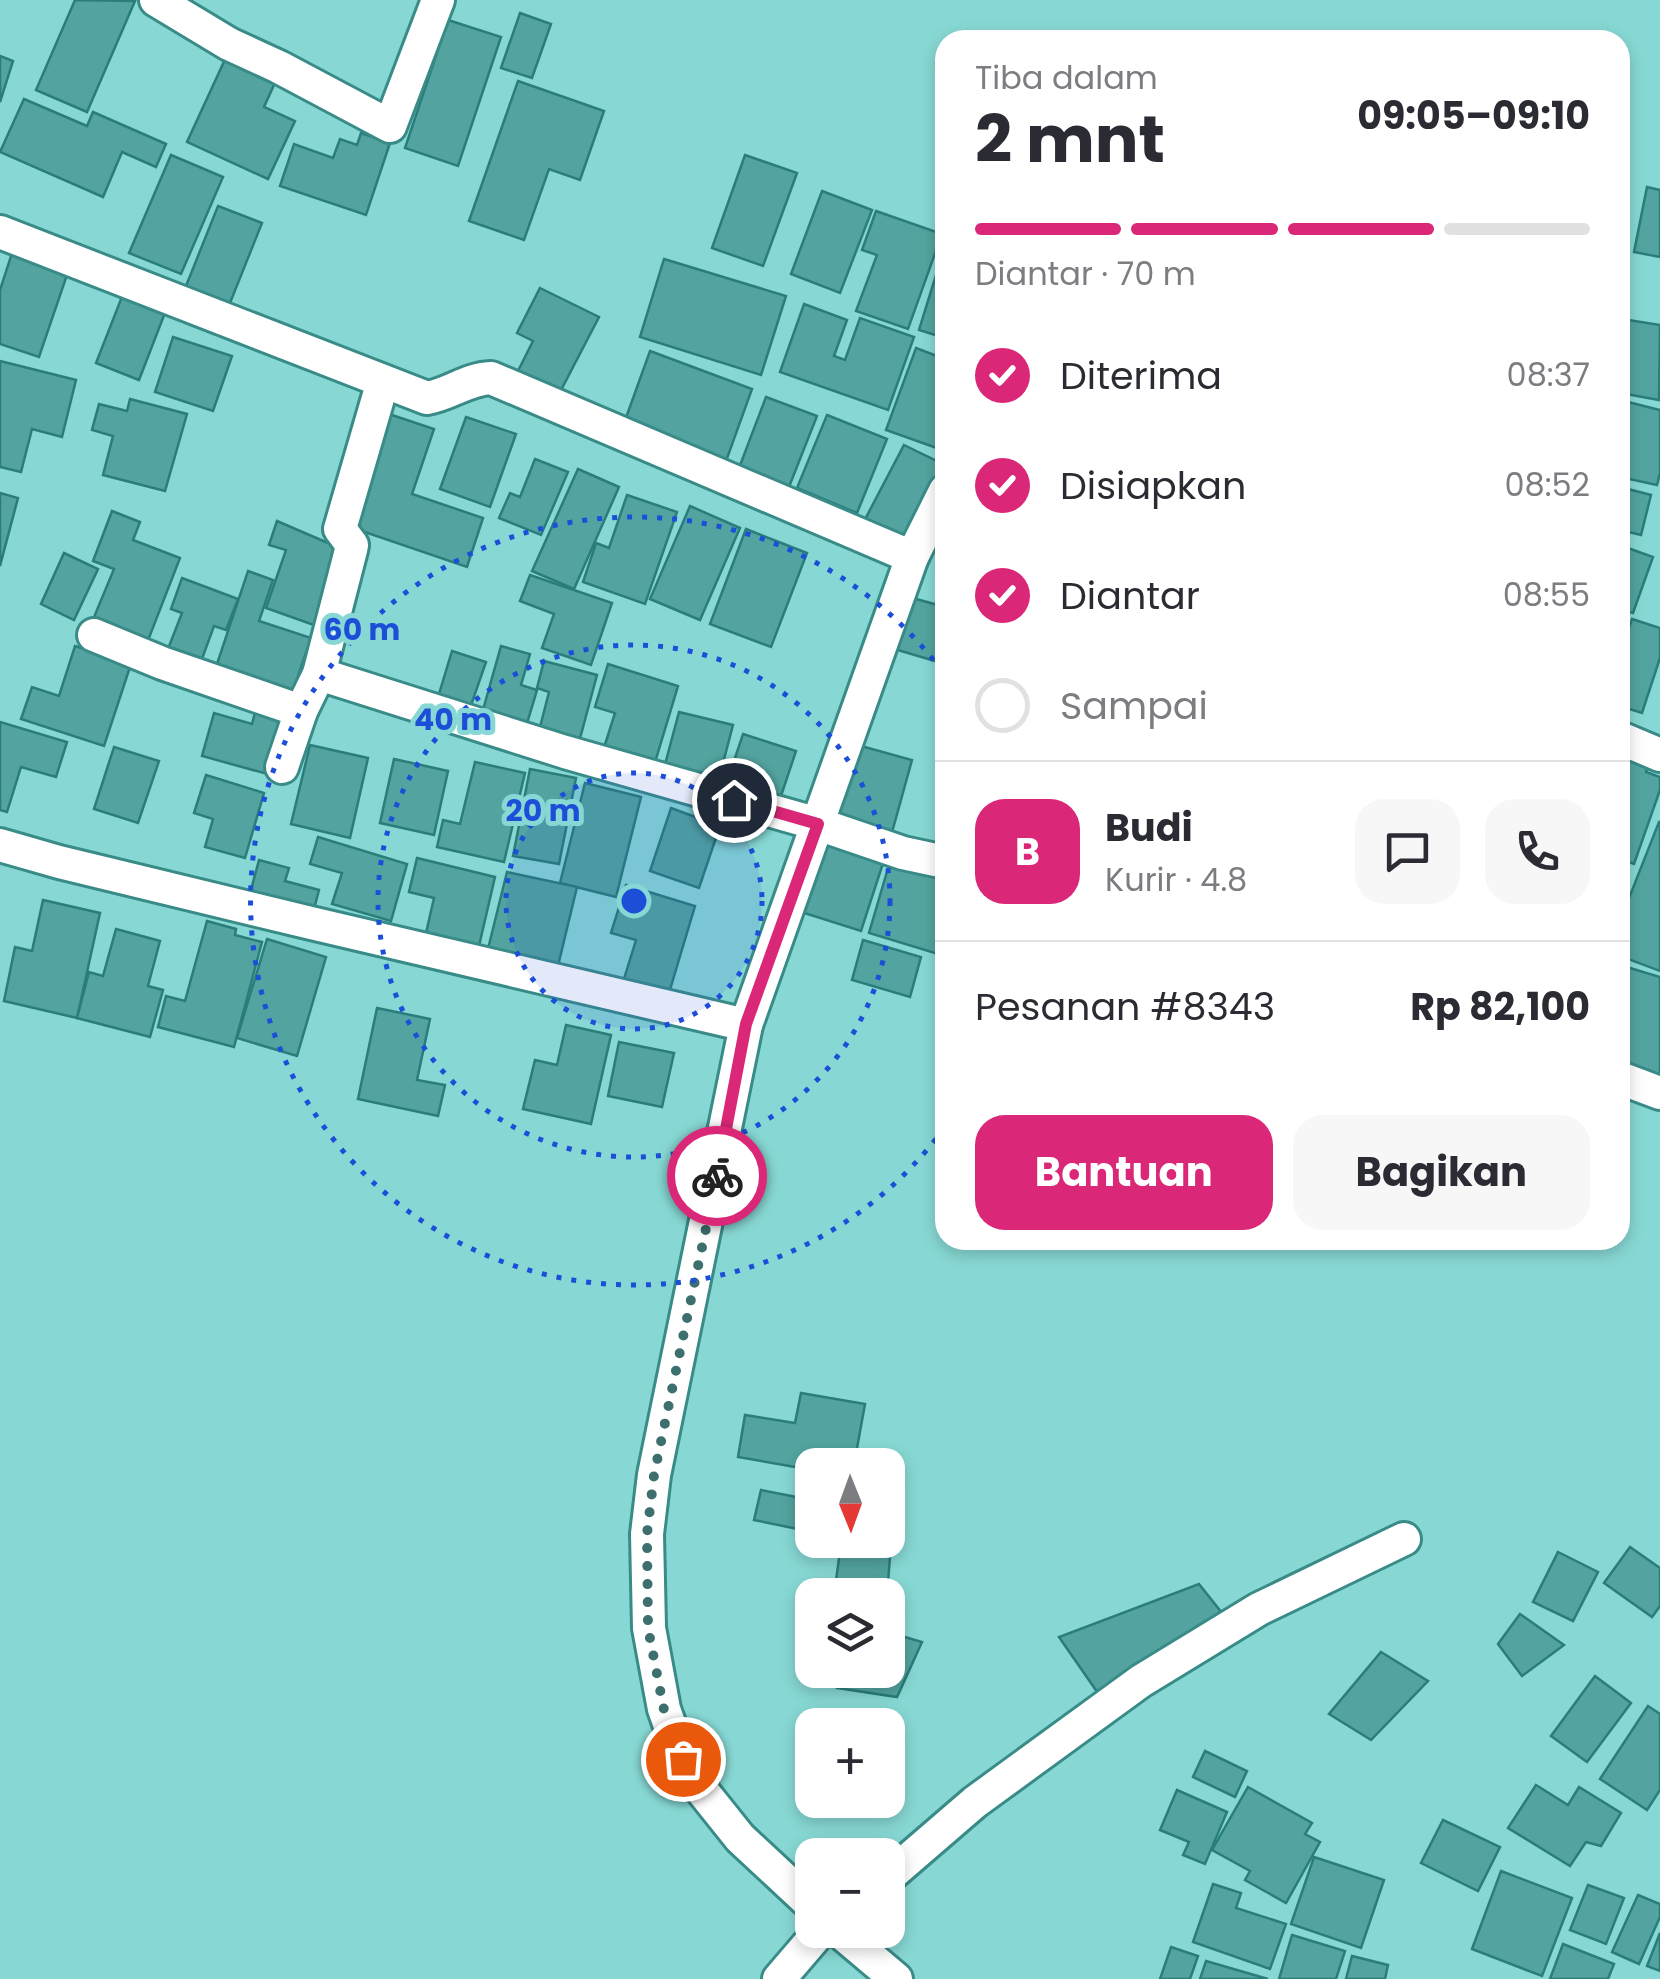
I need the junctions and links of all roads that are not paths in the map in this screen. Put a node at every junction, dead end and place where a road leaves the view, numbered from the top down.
1 (156, 0) edge
2 (438, 0) edge
3 (0, 232) edge
4 (384, 381) junction
5 (935, 512) edge
6 (912, 557) junction
7 (94, 635) dead end
8 (319, 674) junction
9 (302, 711) junction
10 (1630, 742) edge
11 (1660, 755) edge
12 (282, 767) dead end
13 (818, 824) junction
14 (0, 845) edge
15 (935, 860) edge
16 (746, 1024) junction
17 (1630, 1082) edge
18 (1660, 1093) edge
19 (1404, 1539) dead end
20 (905, 1862) edge
21 (795, 1889) edge
22 (817, 1948) edge
23 (856, 1948) edge
24 (779, 1979) edge
25 (896, 1979) edge

1 - 2 street
3 - 4 street
4 - 6 street
4 - 8 street
5 - 6 street
6 - 13 street
7 - 9 street
8 - 9 street
8 - 13 street
9 - 12 street
10 - 11 street
13 - 15 street
13 - 16 street
14 - 16 street
16 - 21 street
17 - 18 street
19 - 20 street
22 - 24 street
23 - 25 street

